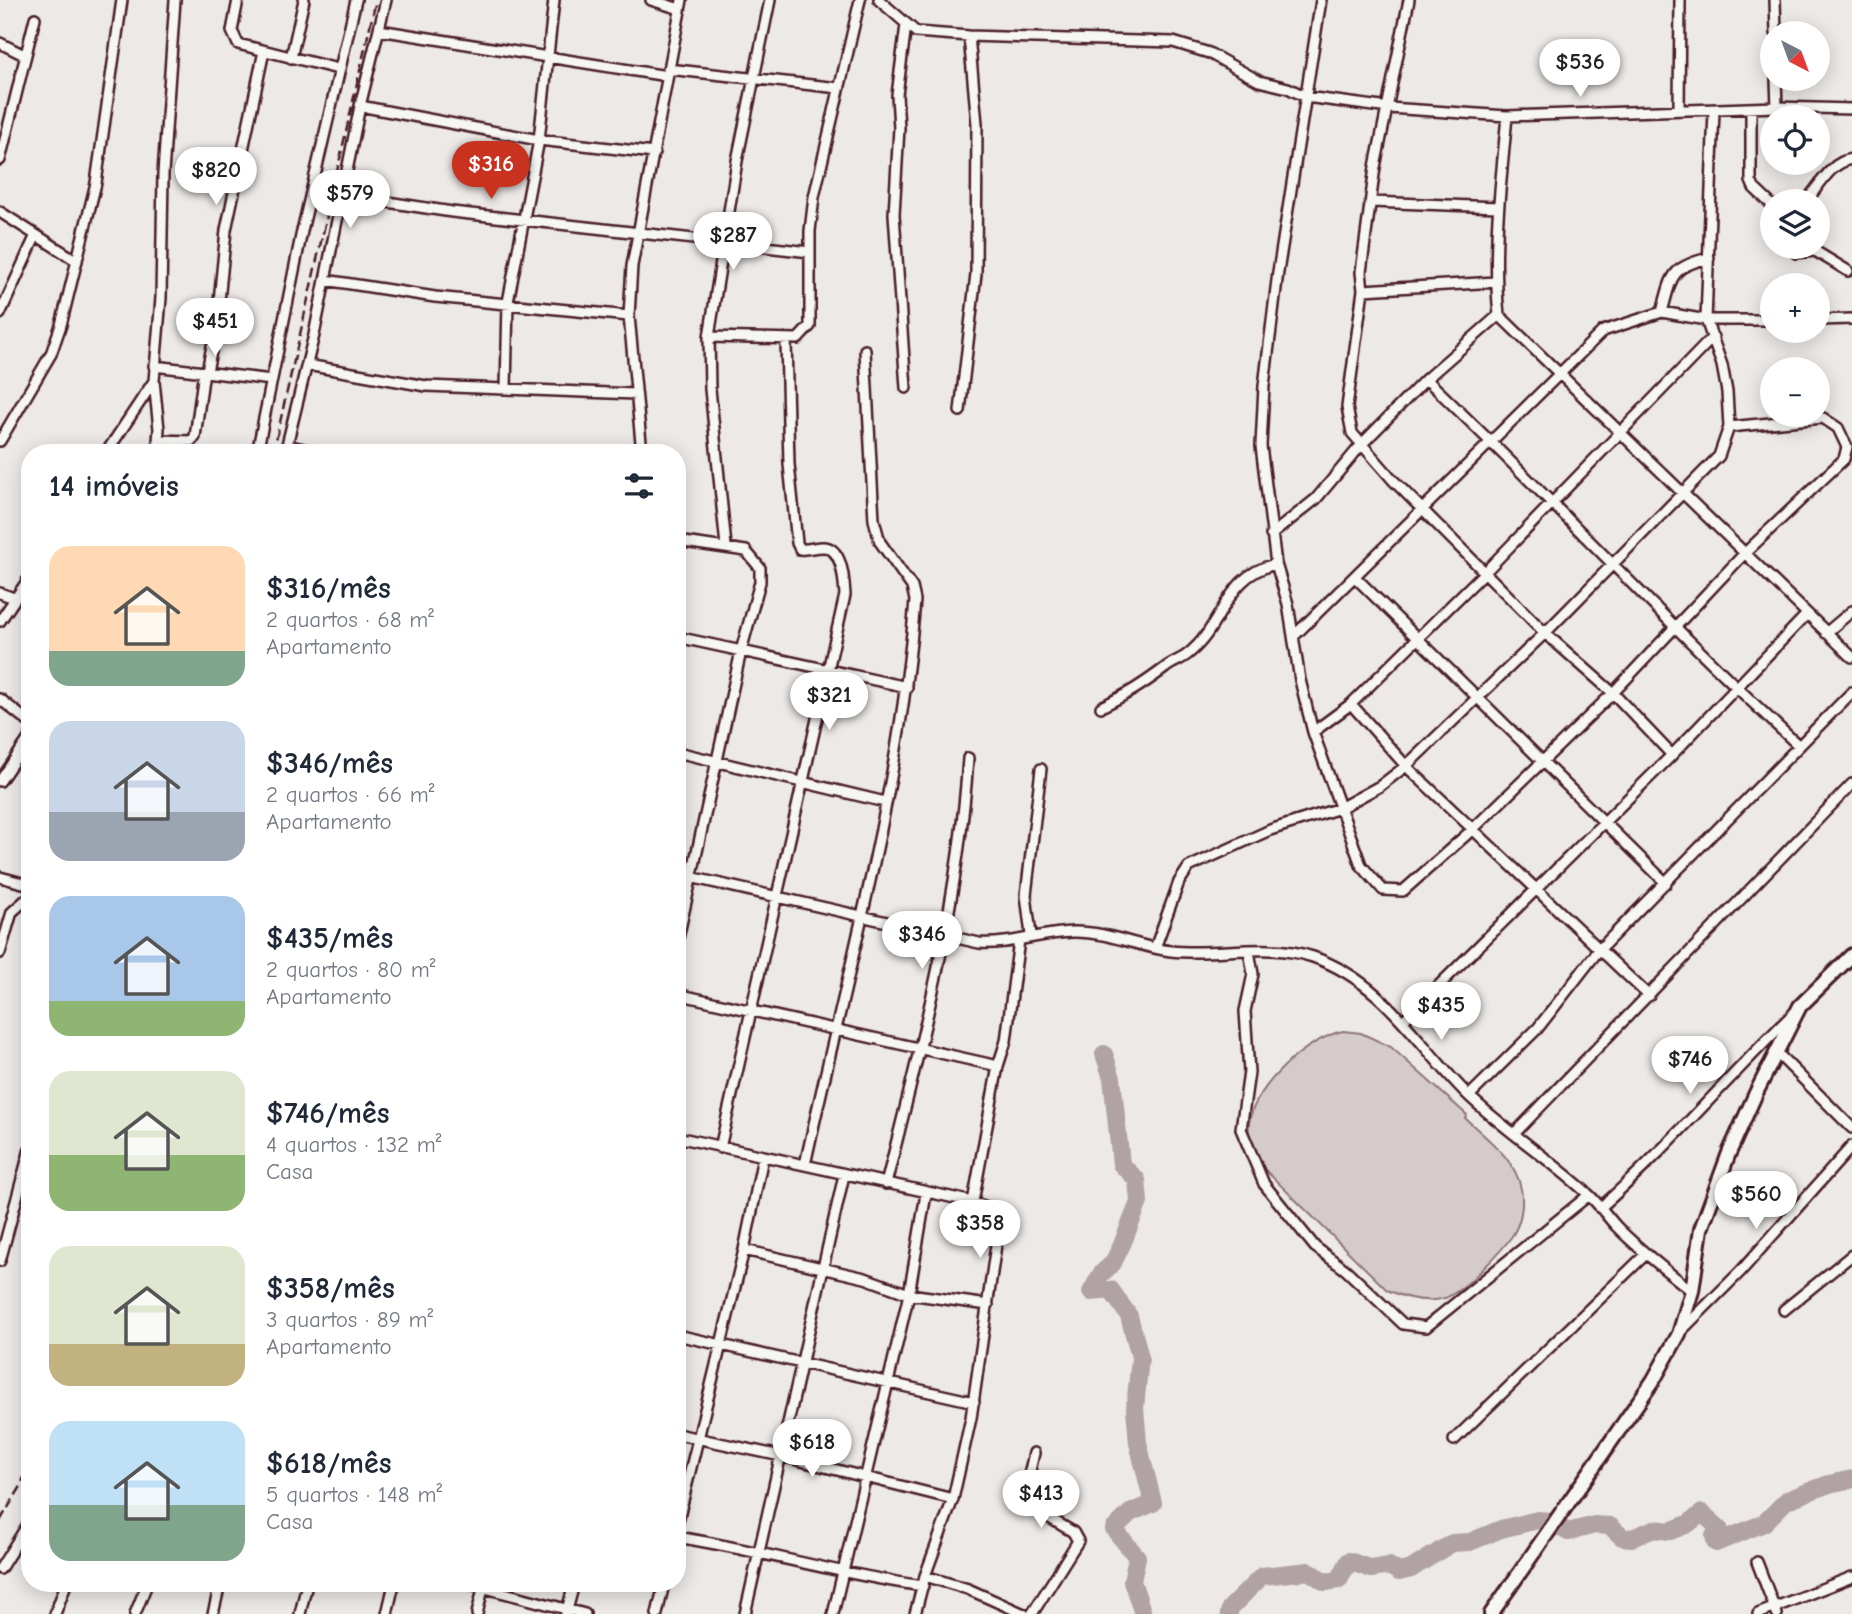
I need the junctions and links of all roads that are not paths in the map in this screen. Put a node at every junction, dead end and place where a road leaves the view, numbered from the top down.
1 (122, 0) edge
2 (175, 0) edge
3 (238, 0) edge
4 (304, 0) edge
5 (356, 0) edge
6 (386, 0) edge
7 (554, 0) edge
8 (651, 0) edge
9 (770, 0) edge
10 (860, 0) edge
11 (879, 0) edge
12 (1321, 0) edge
13 (1409, 0) edge
14 (1680, 0) edge
15 (1775, 0) edge
16 (681, 5) edge
17 (35, 18) dead end
18 (1776, 21) edge
19 (906, 26) junction
20 (379, 30) junction
21 (970, 36) junction
22 (0, 43) edge
23 (264, 51) junction
24 (24, 55) junction
25 (546, 56) junction
26 (291, 58) junction
27 (338, 69) junction
28 (667, 72) junction
29 (753, 77) junction
30 (839, 88) junction
31 (1306, 97) junction
32 (360, 106) junction
33 (1389, 108) junction
34 (1751, 108) junction
35 (1760, 108) edge
36 (1830, 108) edge
37 (1852, 109) edge
38 (1679, 110) junction
39 (1714, 110) junction
40 (1507, 116) junction
41 (539, 140) junction
42 (654, 153) junction
43 (1852, 159) edge
44 (0, 160) edge
45 (1814, 189) edge
46 (1760, 191) edge
47 (342, 195) junction
48 (1371, 202) junction
49 (1498, 206) junction
50 (0, 212) edge
51 (523, 219) junction
52 (637, 231) junction
53 (36, 235) junction
54 (722, 243) junction
55 (810, 252) junction
56 (1709, 258) junction
57 (1829, 259) edge
58 (77, 261) junction
59 (1849, 271) dead end
60 (325, 280) junction
61 (1496, 282) junction
62 (1363, 290) junction
63 (508, 302) junction
64 (1662, 312) junction
65 (0, 314) edge
66 (1499, 315) junction
67 (629, 316) junction
68 (1852, 319) edge
69 (1706, 320) junction
70 (1760, 320) edge
71 (1830, 320) edge
72 (709, 337) junction
73 (1713, 337) junction
74 (786, 340) junction
75 (865, 350) dead end
76 (307, 365) junction
77 (154, 366) junction
78 (206, 371) junction
79 (1556, 373) junction
80 (1426, 379) junction
81 (272, 380) junction
82 (154, 381) junction
83 (506, 388) junction
84 (906, 388) dead end
85 (635, 394) junction
86 (960, 411) dead end
87 (1729, 427) junction
88 (1622, 431) junction
89 (159, 440) junction
90 (1491, 440) junction
91 (0, 441) edge
92 (112, 444) edge
93 (158, 444) edge
94 (259, 444) edge
95 (287, 444) edge
96 (641, 444) edge
97 (1362, 444) junction
98 (1683, 494) junction
99 (1552, 505) junction
100 (1421, 508) junction
101 (1271, 535) junction
102 (686, 542) edge
103 (726, 546) junction
104 (1744, 554) junction
105 (1276, 564) junction
106 (1610, 564) junction
107 (1486, 571) junction
108 (1356, 578) junction
109 (21, 589) edge
110 (0, 593) edge
111 (14, 598) junction
112 (1852, 611) edge
113 (1807, 614) junction
114 (0, 621) edge
115 (1677, 625) junction
116 (1545, 633) junction
117 (1826, 633) junction
118 (1295, 635) junction
119 (1419, 638) junction
120 (686, 639) edge
121 (741, 651) junction
122 (1852, 657) edge
123 (829, 670) junction
124 (907, 687) junction
125 (1737, 687) junction
126 (1852, 692) edge
127 (1613, 693) junction
128 (1475, 697) junction
129 (1, 698) edge
130 (1351, 704) junction
131 (1101, 707) dead end
132 (21, 715) edge
133 (1313, 732) junction
134 (1799, 746) junction
135 (21, 750) edge
136 (686, 754) edge
137 (1672, 755) junction
138 (968, 758) dead end
139 (718, 761) junction
140 (1543, 761) junction
141 (1406, 766) junction
142 (1041, 769) dead end
143 (0, 781) edge
144 (801, 783) junction
145 (1852, 784) edge
146 (885, 802) junction
147 (1340, 808) junction
148 (1603, 822) junction
149 (1474, 829) junction
150 (686, 876) edge
151 (0, 877) edge
152 (692, 877) junction
153 (21, 883) edge
154 (1666, 883) junction
155 (1536, 889) junction
156 (775, 897) junction
157 (686, 903) edge
158 (21, 904) edge
159 (860, 915) junction
160 (1031, 935) junction
161 (943, 937) junction
162 (1019, 940) junction
163 (1155, 948) junction
164 (1248, 951) junction
165 (1598, 951) junction
166 (0, 953) edge
167 (1852, 955) edge
168 (686, 996) edge
169 (1648, 996) junction
170 (1800, 1006) junction
171 (750, 1012) junction
172 (1404, 1020) junction
173 (834, 1029) junction
174 (920, 1048) junction
175 (1776, 1052) junction
176 (998, 1066) junction
177 (1469, 1096) junction
178 (1852, 1128) edge
179 (1514, 1133) junction
180 (686, 1139) edge
181 (1852, 1146) edge
182 (720, 1148) junction
183 (763, 1157) junction
184 (805, 1166) junction
185 (844, 1175) junction
186 (21, 1183) edge
187 (886, 1184) junction
188 (926, 1194) junction
189 (1590, 1195) junction
190 (973, 1202) junction
191 (1600, 1208) junction
192 (744, 1250) junction
193 (1646, 1254) junction
194 (1852, 1255) edge
195 (0, 1261) edge
196 (823, 1268) junction
197 (1692, 1291) junction
198 (909, 1294) junction
199 (988, 1306) junction
200 (1784, 1310) dead end
201 (1678, 1334) junction
202 (686, 1337) edge
203 (719, 1346) junction
204 (803, 1366) junction
205 (888, 1383) junction
206 (974, 1402) junction
207 (686, 1436) edge
208 (696, 1438) junction
209 (1454, 1440) dead end
210 (1034, 1453) dead end
211 (781, 1456) junction
212 (866, 1478) junction
213 (686, 1484) edge
214 (953, 1499) junction
215 (21, 1535) edge
216 (686, 1539) edge
217 (760, 1553) junction
218 (1757, 1562) dead end
219 (0, 1569) edge
220 (844, 1574) junction
221 (1852, 1577) edge
222 (924, 1581) junction
223 (63, 1592) edge
224 (144, 1592) edge
225 (217, 1592) edge
226 (305, 1592) edge
227 (392, 1592) edge
228 (482, 1592) edge
229 (505, 1592) edge
230 (572, 1592) edge
231 (662, 1592) edge
232 (1775, 1611) edge
233 (566, 1612) edge
234 (55, 1614) edge
235 (135, 1614) edge
236 (213, 1614) edge
237 (300, 1614) edge
238 (387, 1614) edge
239 (477, 1614) edge
240 (585, 1614) edge
241 (657, 1614) edge
242 (746, 1614) edge
243 (833, 1614) edge
244 (915, 1614) edge
245 (1024, 1614) edge
246 (1032, 1614) edge
247 (1492, 1614) edge
248 (1758, 1614) edge

1 - 58 street
2 - 77 street
3 - 23 street
4 - 26 street
5 - 27 street
6 - 20 street
7 - 25 street
8 - 16 street
9 - 29 street
10 - 30 street
11 - 19 street
12 - 31 street
13 - 33 street
14 - 38 street
15 - 18 street
16 - 28 street
17 - 24 street
19 - 21 street
19 - 84 street
20 - 25 street
20 - 32 street
21 - 31 street
21 - 86 street
22 - 24 street
23 - 26 street
23 - 78 street
24 - 44 street
25 - 28 street
25 - 41 street
26 - 27 street
27 - 81 street
28 - 29 street
28 - 42 street
29 - 30 street
29 - 54 street
30 - 55 street
31 - 33 street
31 - 101 street
32 - 41 street
32 - 47 street
33 - 40 street
33 - 48 street
34 - 35 street
34 - 39 street
34 - 46 street
36 - 37 street
38 - 39 street
38 - 40 street
39 - 56 street
40 - 49 street
41 - 42 street
41 - 51 street
42 - 52 street
43 - 45 street
47 - 51 street
47 - 60 street
48 - 49 street
48 - 62 street
49 - 61 street
50 - 53 street
51 - 52 street
51 - 63 street
52 - 54 street
52 - 67 street
53 - 58 street
53 - 65 street
54 - 55 street
54 - 72 street
55 - 74 street
56 - 64 street
56 - 69 street
57 - 59 street
58 - 91 street
60 - 63 street
60 - 76 street
61 - 62 street
61 - 66 street
62 - 97 street
63 - 67 street
63 - 83 street
64 - 69 street
64 - 79 street
66 - 79 street
66 - 80 street
67 - 85 street
68 - 71 street
69 - 70 street
69 - 73 street
72 - 74 street
72 - 103 street
73 - 87 street
73 - 88 street
74 - 123 street
75 - 124 street
76 - 83 street
76 - 95 street
77 - 78 street
77 - 82 street
78 - 81 street
78 - 89 street
79 - 88 street
79 - 90 street
80 - 90 street
80 - 97 street
81 - 94 street
82 - 89 street
82 - 92 street
83 - 85 street
85 - 96 street
87 - 98 street
87 - 104 street
88 - 98 street
88 - 99 street
89 - 93 street
90 - 99 street
90 - 100 street
97 - 100 street
97 - 101 street
98 - 104 street
98 - 106 street
99 - 106 street
99 - 107 street
100 - 107 street
100 - 108 street
101 - 105 street
102 - 103 street
103 - 121 street
104 - 113 street
104 - 115 street
105 - 118 street
105 - 131 street
106 - 115 street
106 - 116 street
107 - 116 street
107 - 119 street
108 - 118 street
108 - 119 street
109 - 111 street
110 - 111 street
111 - 114 street
112 - 117 street
113 - 117 street
113 - 125 street
115 - 125 street
115 - 127 street
116 - 127 street
116 - 128 street
117 - 122 street
118 - 133 street
119 - 128 street
119 - 130 street
120 - 121 street
121 - 123 street
121 - 139 street
123 - 124 street
123 - 144 street
124 - 146 street
125 - 134 street
125 - 137 street
126 - 134 street
127 - 137 street
127 - 140 street
128 - 140 street
128 - 141 street
129 - 132 street
130 - 133 street
130 - 141 street
133 - 147 street
134 - 154 street
135 - 143 street
136 - 139 street
137 - 148 street
138 - 161 street
139 - 144 street
139 - 152 street
140 - 148 street
140 - 149 street
141 - 147 street
141 - 149 street
142 - 160 street
144 - 146 street
144 - 156 street
145 - 169 street
146 - 159 street
147 - 149 street
147 - 163 street
148 - 154 street
148 - 155 street
149 - 155 street
150 - 152 street
151 - 153 street
152 - 156 street
152 - 157 street
154 - 165 street
155 - 165 street
155 - 172 street
156 - 159 street
156 - 171 street
158 - 166 street
159 - 161 street
159 - 173 street
160 - 162 street
160 - 163 street
161 - 162 street
161 - 174 street
162 - 176 street
163 - 164 street
164 - 172 street
164 - 189 street
165 - 169 street
165 - 177 street
167 - 170 street
168 - 171 street
169 - 179 street
170 - 175 street
170 - 191 street
171 - 173 street
171 - 182 street
172 - 177 street
173 - 174 street
173 - 184 street
174 - 176 street
174 - 187 street
175 - 178 street
175 - 197 street
176 - 190 street
177 - 179 street
179 - 189 street
180 - 182 street
181 - 201 street
182 - 183 street
183 - 184 street
183 - 192 street
184 - 185 street
185 - 187 street
185 - 196 street
186 - 195 street
187 - 188 street
188 - 190 street
188 - 198 street
189 - 191 street
190 - 199 street
191 - 193 street
192 - 196 street
192 - 203 street
193 - 197 street
193 - 209 street
194 - 200 street
196 - 198 street
196 - 204 street
197 - 201 street
198 - 199 street
198 - 205 street
199 - 206 street
201 - 247 street
202 - 203 street
203 - 204 street
203 - 208 street
204 - 205 street
204 - 211 street
205 - 206 street
205 - 212 street
206 - 214 street
207 - 208 street
208 - 211 street
208 - 213 street
210 - 246 street
211 - 212 street
211 - 217 street
212 - 214 street
212 - 220 street
214 - 222 street
215 - 219 street
216 - 217 street
217 - 220 street
217 - 242 street
218 - 232 street
220 - 222 street
220 - 243 street
221 - 232 street
222 - 244 street
222 - 245 street
223 - 234 street
224 - 235 street
225 - 236 street
226 - 237 street
227 - 238 street
228 - 239 street
229 - 233 street
230 - 233 street
231 - 241 street
232 - 248 street
233 - 240 street

